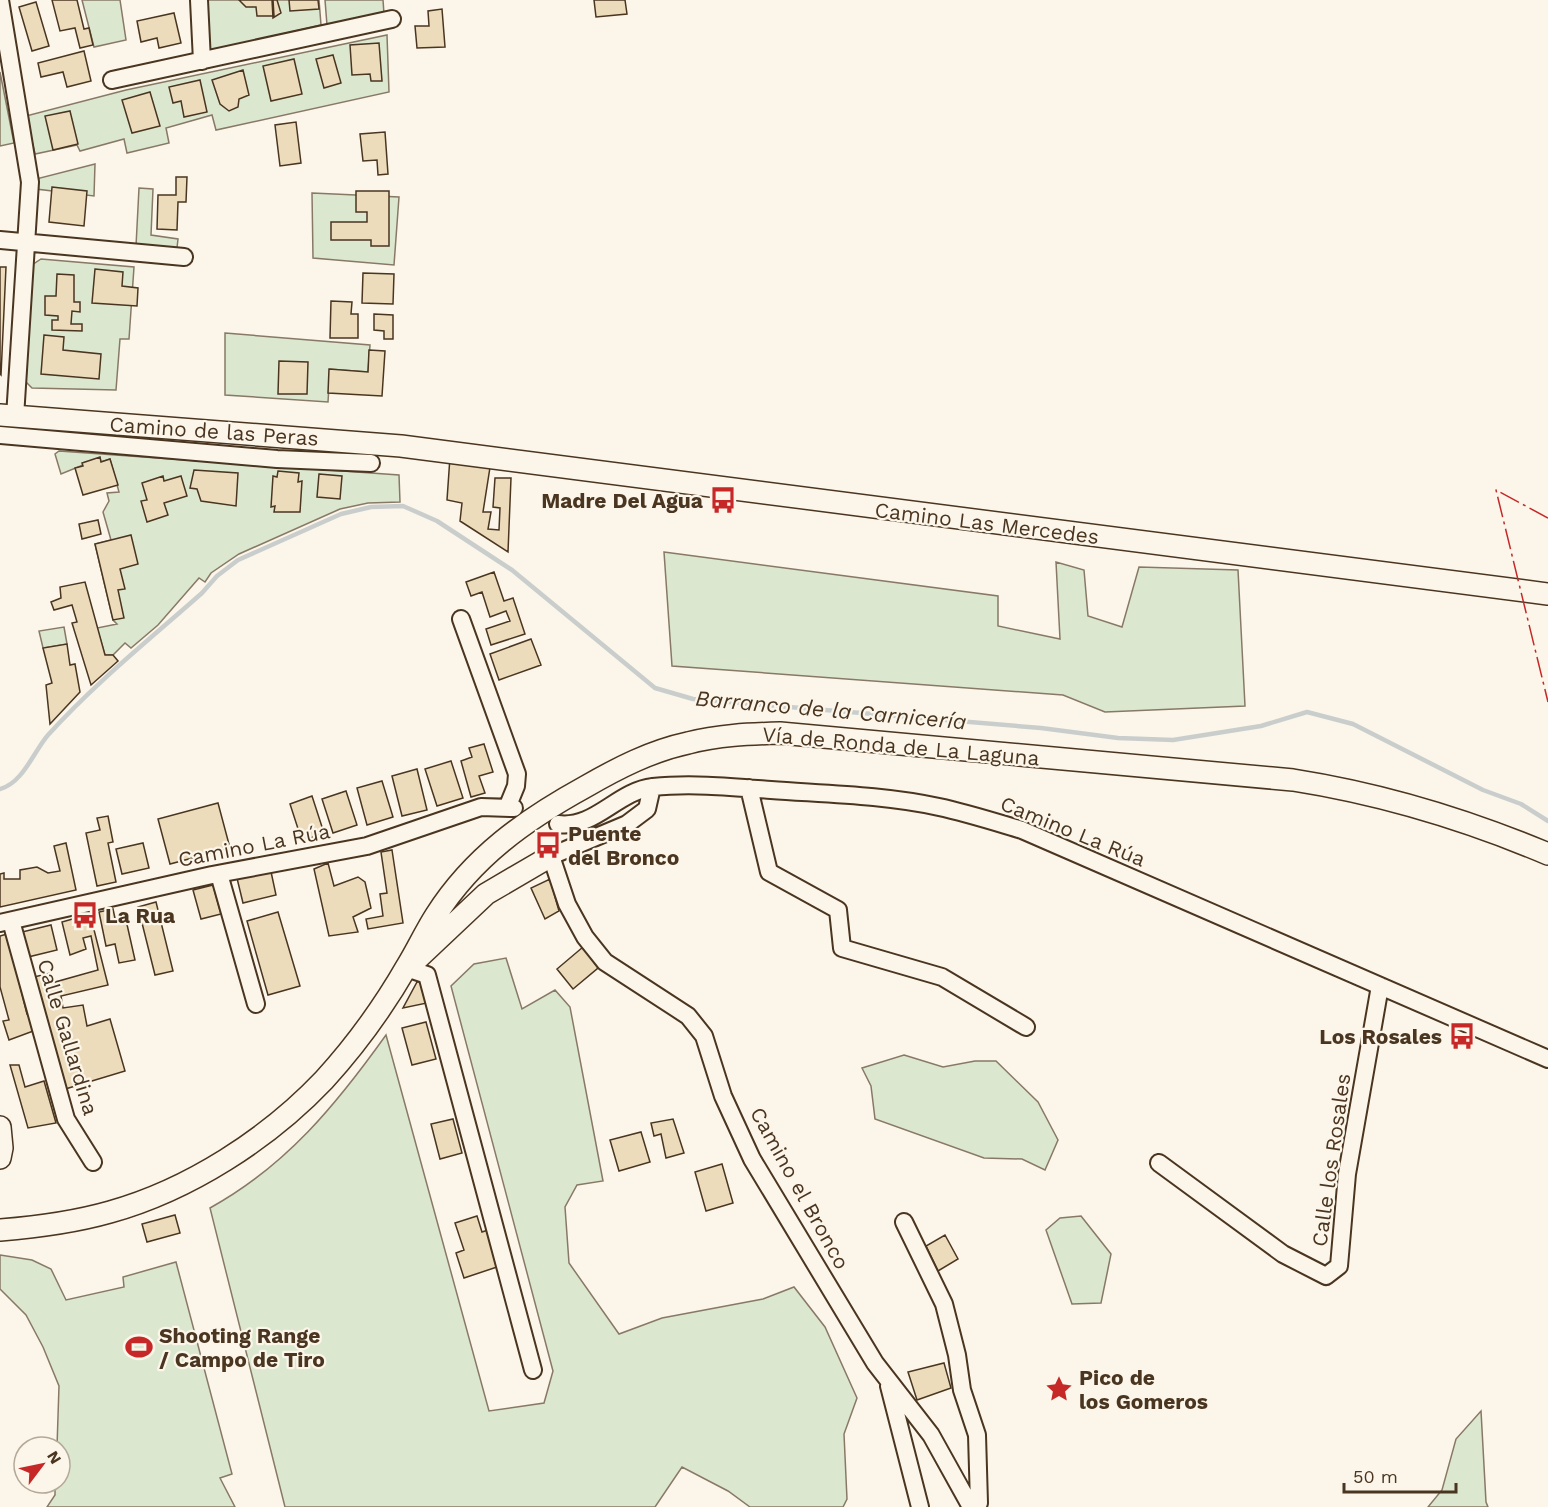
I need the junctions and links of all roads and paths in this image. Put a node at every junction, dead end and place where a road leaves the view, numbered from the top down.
1 (0, 0) edge
2 (199, 0) edge
3 (392, 19) dead end
4 (202, 61) junction
5 (112, 80) dead end
6 (0, 240) edge
7 (27, 242) junction
8 (184, 257) dead end
9 (7, 416) edge
10 (0, 435) edge
11 (427, 449) joint
12 (371, 463) dead end
13 (1548, 594) edge
14 (461, 619) dead end
15 (652, 787) junction
16 (749, 788) junction
17 (558, 824) dead end
18 (1548, 854) edge
19 (551, 856) junction
20 (219, 874) junction
21 (5, 922) edge
22 (406, 968) junction
23 (1380, 986) junction
24 (256, 1004) dead end
25 (1026, 1027) dead end
26 (1548, 1059) edge
27 (0, 1127) edge
28 (0, 1158) edge
29 (93, 1162) dead end
30 (1159, 1163) dead end
31 (904, 1222) dead end
32 (0, 1230) edge
33 (533, 1370) dead end
34 (888, 1380) junction
35 (920, 1507) edge
36 (971, 1507) edge
37 (977, 1507) edge

1 - 7 street
2 - 4 street
3 - 4 street
4 - 5 street
6 - 7 street
7 - 8 street
7 - 9 street
9 - 11 main road, Camino de las Peras
10 - 12 street
11 - 13 main road, Camino Las Mercedes
14 - 20 street, Camino La Rúa
15 - 16 street, Camino La Rúa
15 - 17 street, Camino La Rúa
15 - 19 street
16 - 23 street, Camino La Rúa
16 - 25 street
18 - 22 main road, Vía de Ronda de La Laguna
19 - 22 main road
19 - 34 street, Camino el Bronco
20 - 21 street, Camino La Rúa
20 - 24 street
21 - 29 street, Calle Gallardina
22 - 32 main road, Vía de Ronda de La Laguna
22 - 33 street
23 - 26 street, Camino La Rúa
23 - 30 street, Calle los Rosales
27 - 28 main road
31 - 37 street
34 - 35 street
34 - 36 street, Camino el Bronco

